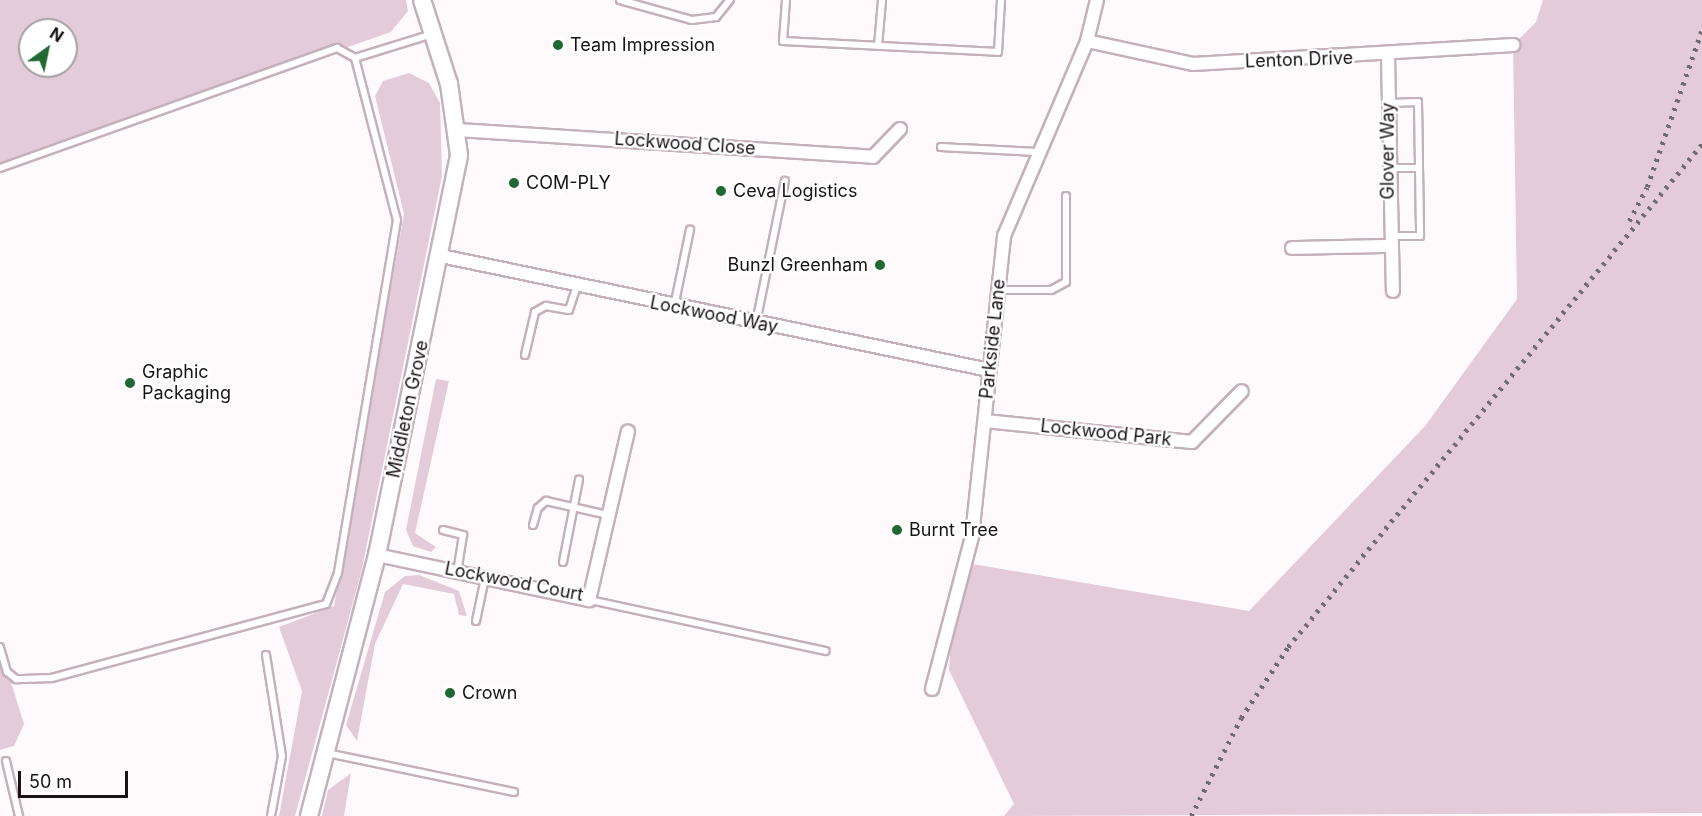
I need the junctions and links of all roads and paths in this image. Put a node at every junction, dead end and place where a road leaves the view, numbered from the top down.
1 (422, 0) edge
2 (620, 0) edge
3 (730, 0) edge
4 (786, 0) edge
5 (882, 0) edge
6 (1001, 0) edge
7 (1097, 0) edge
8 (433, 34) junction
9 (1087, 41) junction
10 (1513, 45) dead end
11 (878, 46) junction
12 (1388, 56) junction
13 (356, 58) junction
14 (1388, 103) junction
15 (900, 129) dead end
16 (458, 130) junction
17 (941, 147) dead end
18 (1036, 152) junction
19 (0, 168) edge
20 (1389, 168) junction
21 (1419, 168) junction
22 (785, 181) dead end
23 (1066, 196) dead end
24 (690, 230) dead end
25 (1389, 241) junction
26 (1292, 248) dead end
27 (441, 256) junction
28 (577, 286) junction
29 (998, 290) junction
30 (1393, 291) dead end
31 (674, 307) junction
32 (756, 323) junction
33 (525, 355) dead end
34 (989, 370) junction
35 (1242, 391) dead end
36 (985, 420) junction
37 (628, 431) dead end
38 (579, 480) dead end
39 (574, 507) junction
40 (608, 515) junction
41 (533, 525) dead end
42 (443, 530) dead end
43 (377, 555) junction
44 (563, 562) dead end
45 (457, 572) junction
46 (485, 578) junction
47 (589, 600) junction
48 (476, 621) dead end
49 (0, 647) edge
50 (826, 651) dead end
51 (266, 655) dead end
52 (932, 689) dead end
53 (324, 752) junction
54 (6, 761) dead end
55 (514, 792) dead end
56 (20, 816) edge
57 (271, 816) edge
58 (309, 816) edge

1 - 8 street, Middleton Grove
2 - 3 lane
4 - 11 lane
5 - 11 lane
6 - 11 lane
7 - 9 street, Parkside Lane
8 - 13 lane
8 - 16 street, Middleton Grove
9 - 12 street, Lenton Drive
9 - 18 street, Parkside Lane
10 - 12 street, Lenton Drive
12 - 14 street, Glover Way
13 - 19 lane
13 - 49 lane
14 - 20 street, Glover Way
14 - 21 lane
15 - 16 street, Lockwood Close
16 - 27 street, Middleton Grove
17 - 18 lane
18 - 29 street, Parkside Lane
20 - 21 lane
20 - 25 street, Glover Way
21 - 25 lane
22 - 32 lane
23 - 29 lane
24 - 31 lane
25 - 26 street
25 - 30 street, Glover Way
27 - 28 street, Lockwood Way
27 - 43 street, Middleton Grove
28 - 31 street, Lockwood Way
28 - 33 lane
29 - 34 street, Parkside Lane
31 - 32 street, Lockwood Way
32 - 34 street, Lockwood Way
34 - 36 street, Parkside Lane
35 - 36 street, Lockwood Park
36 - 52 street, Parkside Lane
37 - 40 street, Lockwood Court
38 - 39 lane
39 - 40 lane
39 - 41 lane
39 - 44 lane
40 - 47 street, Lockwood Court
42 - 45 lane
43 - 45 street, Lockwood Court
43 - 53 street, Middleton Grove
45 - 46 street, Lockwood Court
46 - 47 street, Lockwood Court
46 - 48 lane
47 - 50 lane
51 - 57 lane
53 - 55 lane
53 - 58 street, Middleton Grove
54 - 56 lane

